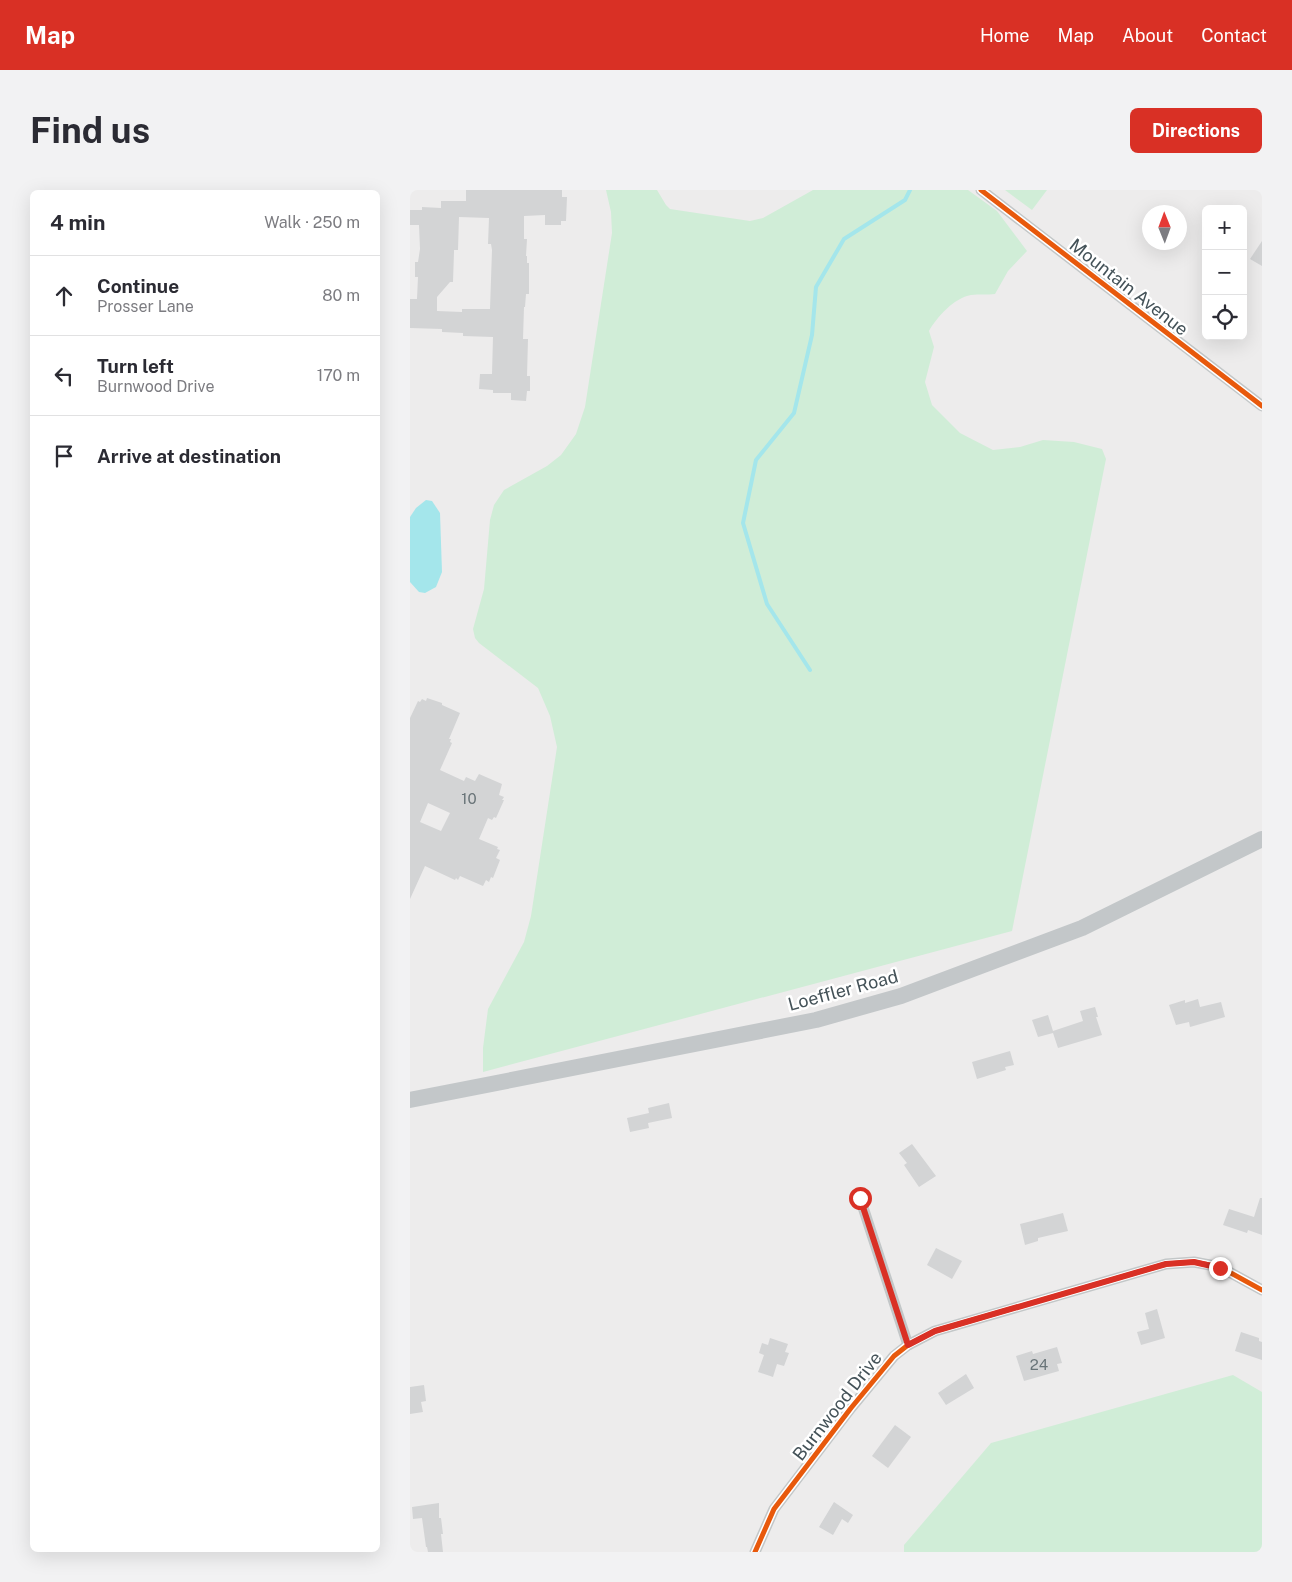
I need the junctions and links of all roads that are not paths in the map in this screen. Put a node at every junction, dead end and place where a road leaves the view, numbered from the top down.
1 (981, 190) edge
2 (1262, 406) edge
3 (1262, 839) edge
4 (410, 1100) edge
5 (860, 1198) dead end
6 (1262, 1290) edge
7 (908, 1345) junction
8 (755, 1552) edge

1 - 2 street, Mountain Avenue
3 - 4 main road, Loeffler Road
5 - 7 street
6 - 7 street, Burnwood Drive
7 - 8 street, Burnwood Drive

